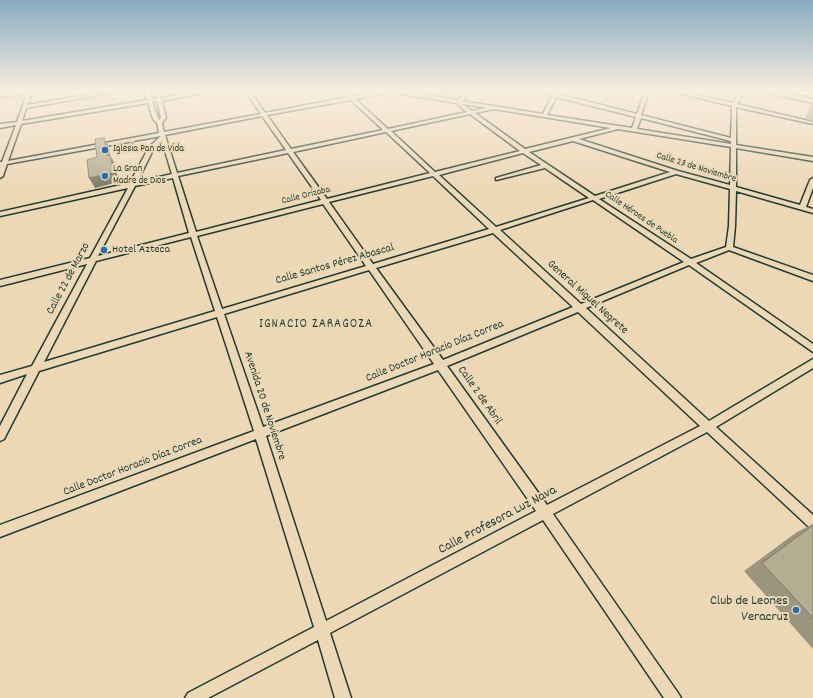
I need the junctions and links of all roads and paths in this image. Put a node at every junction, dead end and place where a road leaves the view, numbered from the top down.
1 (18, 123) edge
2 (15, 124) edge
3 (158, 124) edge
4 (163, 124) edge
5 (208, 124) edge
6 (269, 124) edge
7 (379, 124) edge
8 (422, 124) edge
9 (486, 124) edge
10 (590, 124) edge
11 (636, 124) edge
12 (665, 124) edge
13 (734, 124) edge
14 (0, 126) edge
15 (617, 128) junction
16 (161, 131) junction
17 (387, 131) junction
18 (634, 131) junction
19 (574, 139) junction
20 (734, 143) junction
21 (290, 151) junction
22 (525, 152) junction
23 (813, 160) edge
24 (2, 164) edge
25 (546, 166) junction
26 (676, 172) junction
27 (176, 175) junction
28 (434, 175) junction
29 (0, 176) edge
30 (498, 179) dead end
31 (813, 180) edge
32 (132, 185) junction
33 (734, 189) junction
34 (593, 198) junction
35 (326, 201) junction
36 (802, 208) junction
37 (813, 211) edge
38 (0, 214) edge
39 (494, 230) junction
40 (193, 234) junction
41 (729, 248) junction
42 (94, 259) junction
43 (690, 262) junction
44 (372, 267) junction
45 (813, 278) edge
46 (0, 283) edge
47 (579, 308) junction
48 (219, 312) junction
49 (813, 349) edge
50 (813, 363) edge
51 (441, 365) junction
52 (36, 368) junction
53 (0, 379) edge
54 (710, 426) junction
55 (260, 434) junction
56 (0, 436) edge
57 (545, 513) junction
58 (813, 523) edge
59 (0, 531) edge
60 (321, 631) junction
61 (193, 698) edge
62 (343, 698) edge
63 (673, 698) edge

1 - 24 street
2 - 14 street
3 - 16 street, Avenida 20 de Noviembre
4 - 16 street, Avenida 20 de Noviembre
5 - 16 street
6 - 21 street, Calle 2 de Abril
7 - 17 street, General Miguel Negrete
8 - 17 street
9 - 22 street, Calle Héroes de Puebla
10 - 15 street
11 - 18 street
12 - 20 street
13 - 20 street
15 - 18 street
15 - 19 street, Calle Orizaba
16 - 24 street
16 - 27 street, Avenida 20 de Noviembre
16 - 32 street, Calle 22 de Marzo
17 - 21 street
17 - 28 street, General Miguel Negrete
18 - 20 street
19 - 22 street, Calle Orizaba
19 - 26 street, Calle 23 de Noviembre
20 - 23 street
20 - 33 street
21 - 27 street
21 - 35 street, Calle 2 de Abril
22 - 25 street, Calle Héroes de Puebla
22 - 28 street, Calle Orizaba
24 - 29 street
25 - 30 street
25 - 34 street, Calle Héroes de Puebla
26 - 33 street, Calle 23 de Noviembre
26 - 34 street, Calle Santos Pérez Abascal
27 - 32 street
27 - 40 street, Avenida 20 de Noviembre
28 - 35 street, Calle Orizaba
28 - 39 street, General Miguel Negrete
31 - 36 street
32 - 38 street
32 - 42 street, Calle 22 de Marzo
33 - 36 street, Calle 23 de Noviembre
33 - 41 street
34 - 39 street, Calle Santos Pérez Abascal
34 - 43 street, Calle Héroes de Puebla
35 - 40 street, Calle Orizaba
35 - 44 street, Calle 2 de Abril
36 - 37 street, Calle 23 de Noviembre
39 - 44 street, Calle Santos Pérez Abascal
39 - 47 street, General Miguel Negrete
40 - 42 street, Calle Orizaba
40 - 48 street, Avenida 20 de Noviembre
41 - 43 street, Calle Doctor Horacio Díaz Correa
41 - 45 street
42 - 46 street, Calle Orizaba
42 - 52 street, Calle 22 de Marzo
43 - 47 street, Calle Doctor Horacio Díaz Correa
43 - 49 street, Calle Héroes de Puebla
44 - 48 street, Calle Santos Pérez Abascal
44 - 51 street, Calle 2 de Abril
47 - 51 street, Calle Doctor Horacio Díaz Correa
47 - 54 street, General Miguel Negrete
48 - 52 street, Calle Santos Pérez Abascal
48 - 55 street, Avenida 20 de Noviembre
50 - 54 street, Calle Profesora Luz Nava
51 - 55 street, Calle Doctor Horacio Díaz Correa
51 - 57 street, Calle 2 de Abril
52 - 53 street, Calle Santos Pérez Abascal
52 - 56 street, Calle 22 de Marzo
54 - 57 street, Calle Profesora Luz Nava
54 - 58 street, General Miguel Negrete
55 - 59 street, Calle Doctor Horacio Díaz Correa
55 - 60 street, Avenida 20 de Noviembre
57 - 60 street, Calle Profesora Luz Nava
57 - 63 street, Calle 2 de Abril
60 - 61 street, Calle Profesora Luz Nava
60 - 62 street, Avenida 20 de Noviembre

